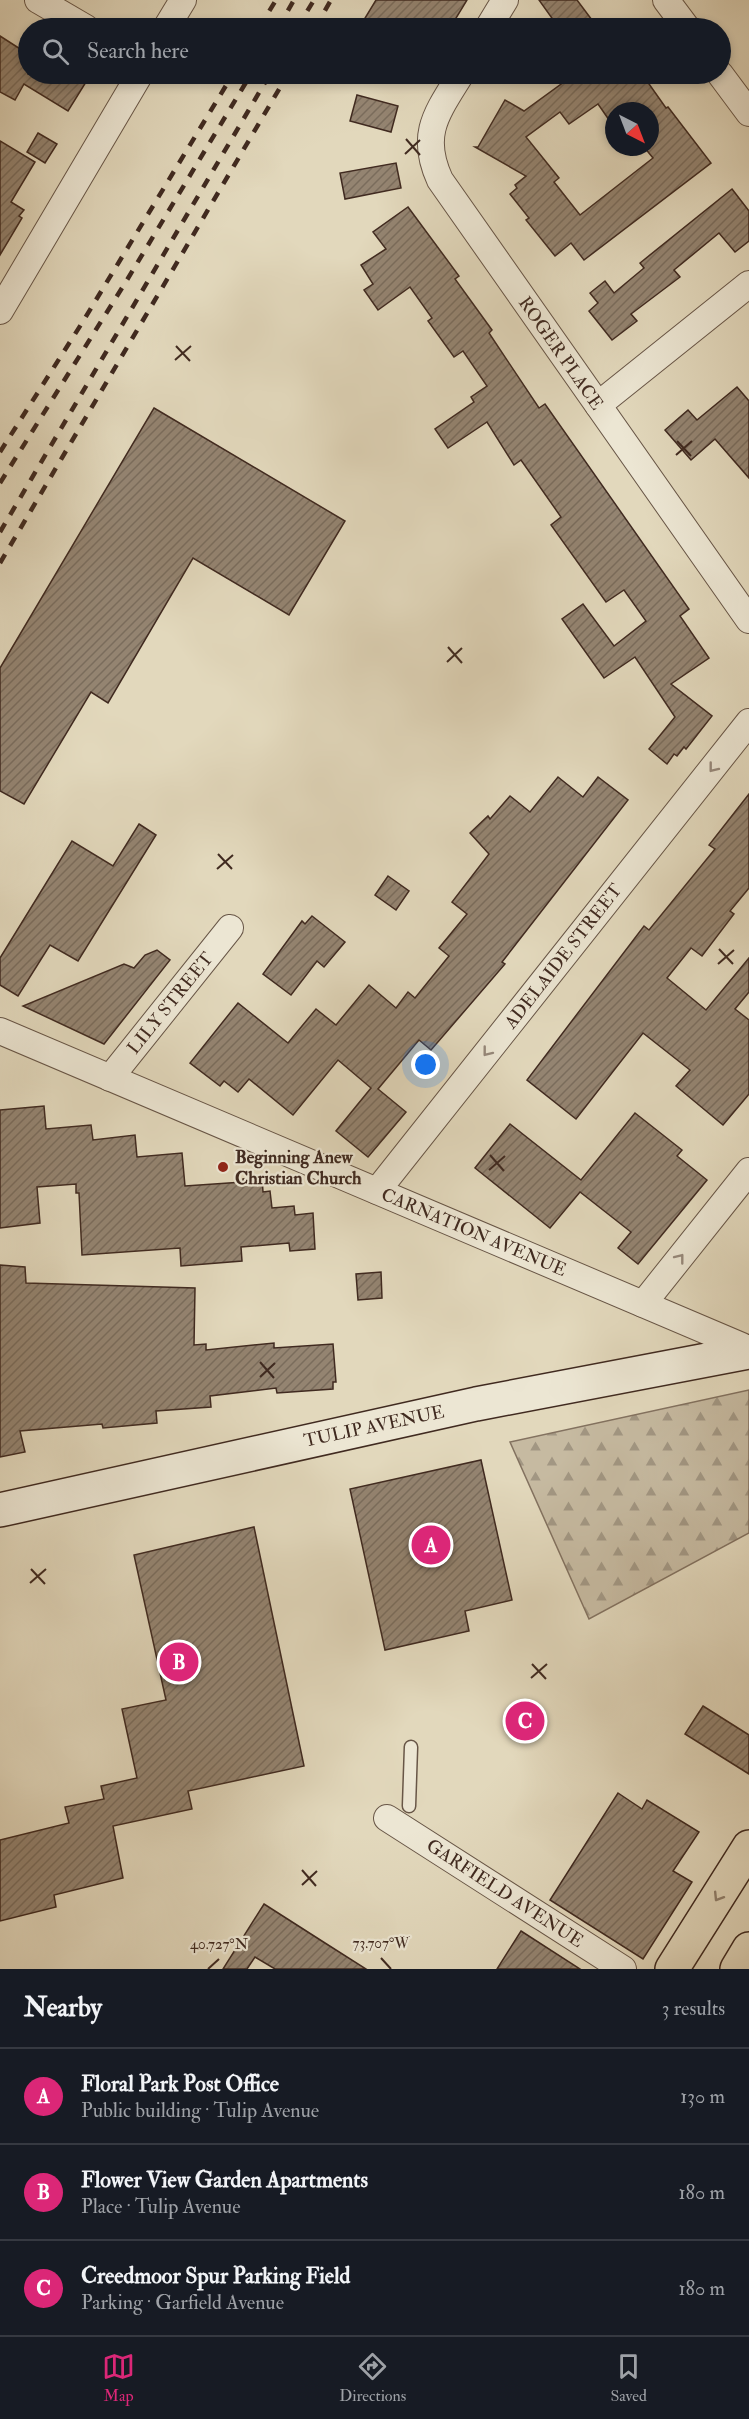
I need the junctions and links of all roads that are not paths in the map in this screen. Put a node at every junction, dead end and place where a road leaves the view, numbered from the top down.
1 (38, 0) edge
2 (183, 0) edge
3 (505, 0) edge
4 (666, 0) edge
5 (69, 18) edge
6 (172, 18) edge
7 (494, 18) edge
8 (680, 18) edge
9 (134, 84) edge
10 (454, 84) edge
11 (727, 84) edge
12 (749, 114) edge
13 (749, 284) edge
14 (1, 306) edge
15 (598, 405) junction
16 (749, 620) edge
17 (749, 722) edge
18 (230, 928) dead end
19 (0, 1031) edge
20 (110, 1078) junction
21 (749, 1171) edge
22 (377, 1191) junction
23 (643, 1304) junction
24 (749, 1351) edge
25 (0, 1510) edge
26 (411, 1747) dead end
27 (398, 1812) joint
28 (749, 1847) edge
29 (749, 1949) edge
30 (623, 1969) edge
31 (672, 1969) edge
32 (737, 1969) edge

1 - 5 street
2 - 6 street
3 - 7 street
4 - 8 street
9 - 14 street
10 - 15 street, ROGER PLACE
11 - 12 street
13 - 15 street
15 - 16 street, ROGER PLACE
17 -> 22 street, ADELAIDE STREET
18 - 20 street, LILY STREET
19 - 20 street, CARNATION AVENUE
20 - 22 street, CARNATION AVENUE
23 -> 21 street
22 - 23 street, CARNATION AVENUE
23 - 24 street, CARNATION AVENUE
24 - 25 main road, TULIP AVENUE
26 - 27 lane
27 - 30 street, GARFIELD AVENUE
28 -> 31 main road
29 - 32 main road

